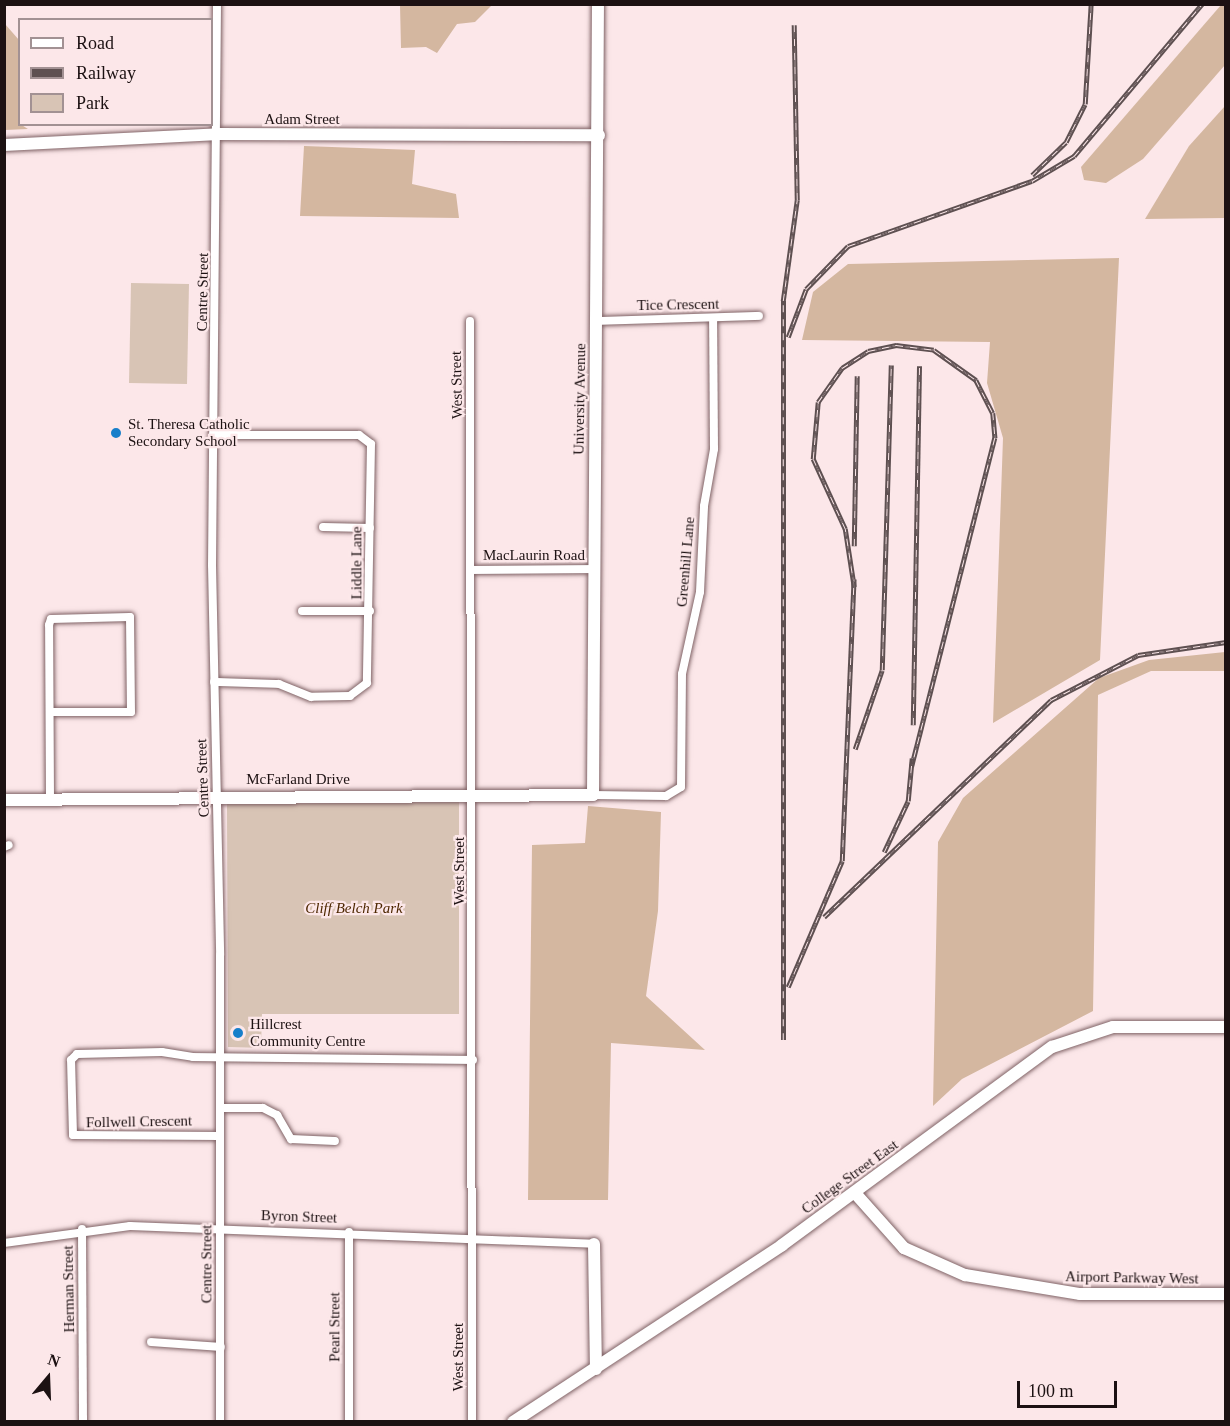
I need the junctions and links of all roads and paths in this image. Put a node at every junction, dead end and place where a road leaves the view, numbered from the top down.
1 (217, 4) edge
2 (598, 4) edge
3 (219, 134) junction
4 (599, 135) junction
5 (4, 145) edge
6 (759, 316) dead end
7 (713, 318) junction
8 (470, 321) dead end
9 (597, 321) junction
10 (213, 435) junction
11 (324, 527) dead end
12 (370, 528) junction
13 (595, 569) junction
14 (473, 570) junction
15 (302, 611) dead end
16 (370, 611) junction
17 (214, 682) junction
18 (50, 712) junction
19 (473, 793) junction
20 (218, 794) junction
21 (593, 795) junction
22 (50, 798) junction
23 (4, 800) edge
24 (1226, 1027) edge
25 (219, 1057) junction
26 (473, 1060) junction
27 (220, 1108) junction
28 (219, 1136) junction
29 (335, 1141) dead end
30 (855, 1193) junction
31 (220, 1228) junction
32 (81, 1229) junction
33 (349, 1232) junction
34 (473, 1238) junction
35 (4, 1243) edge
36 (594, 1244) joint
37 (1226, 1294) edge
38 (151, 1342) dead end
39 (220, 1347) junction
40 (596, 1369) junction
41 (83, 1422) edge
42 (220, 1422) edge
43 (348, 1422) edge
44 (472, 1422) edge
45 (513, 1422) edge

1 - 3 street, Centre Street
2 - 4 street, University Avenue
3 - 4 street, Adam Street
3 - 5 street, Adam Street
3 - 10 street, Centre Street
4 - 9 street, University Avenue
6 - 7 street, Tice Crescent
7 - 9 street, Tice Crescent
7 - 21 street, Greenhill Lane
8 - 14 street, West Street
9 - 13 street, University Avenue
10 - 12 street, Liddle Lane
10 - 17 street, Centre Street
11 - 12 street
12 - 16 street, Liddle Lane
13 - 14 street, MacLaurin Road
13 - 21 street, University Avenue
14 - 19 street, West Street
15 - 16 street
16 - 17 street, Liddle Lane
17 - 20 street, Centre Street
18 - 18 street
18 - 22 street
19 - 20 street, McFarland Drive
19 - 21 street, McFarland Drive
19 - 26 street, West Street
20 - 22 street, McFarland Drive
20 - 25 street, Centre Street
22 - 23 street, McFarland Drive
24 - 30 street, College Street East
25 - 26 street
25 - 27 street, Centre Street
25 - 28 street, Follwell Crescent
26 - 34 street, West Street
27 - 28 street, Centre Street
27 - 29 street
28 - 31 street, Centre Street
30 - 37 street, Airport Parkway West
30 - 40 street, College Street East
31 - 32 street, Byron Street
31 - 33 street, Byron Street
31 - 39 street, Centre Street
32 - 35 street, Byron Street
32 - 41 street, Herman Street
33 - 34 street, Byron Street
33 - 43 street, Pearl Street
34 - 36 street, Byron Street
34 - 44 street, West Street
36 - 40 street
38 - 39 street
39 - 42 street, Centre Street
40 - 45 street, College Street East

